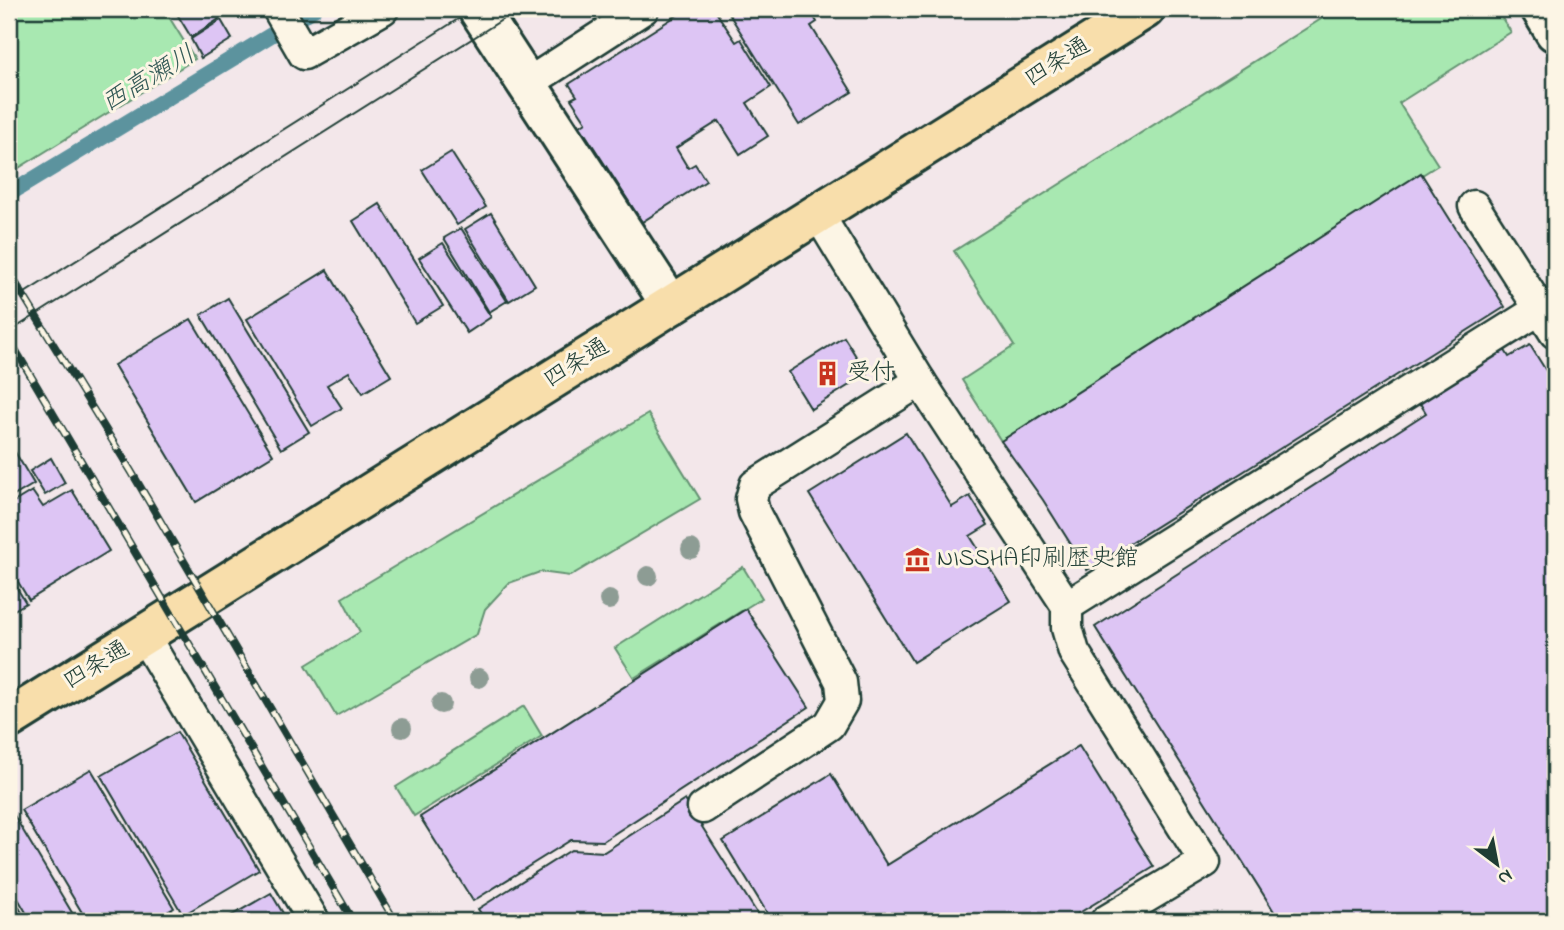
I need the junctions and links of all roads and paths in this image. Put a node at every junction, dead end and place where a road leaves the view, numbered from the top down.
1 (278, 9) edge
2 (383, 9) edge
3 (478, 9) edge
4 (643, 9) edge
5 (1145, 9) edge
6 (1541, 9) edge
7 (1555, 32) edge
8 (527, 84) junction
9 (1474, 206) dead end
10 (818, 214) junction
11 (671, 305) junction
12 (1548, 321) edge
13 (920, 382) junction
14 (1067, 606) junction
15 (144, 636) junction
16 (9, 719) edge
17 (703, 808) dead end
18 (314, 921) edge
19 (1106, 921) edge

1 - 2 lane
3 - 8 street
4 - 8 lane
5 - 10 main road, 四条通
6 - 7 street
8 - 11 street
9 - 12 lane
10 - 11 main road, 四条通
10 - 13 lane
11 - 15 main road, 四条通
12 - 14 lane
13 - 14 lane
13 - 17 lane
14 - 19 lane
15 - 16 main road, 四条通
15 - 18 lane

